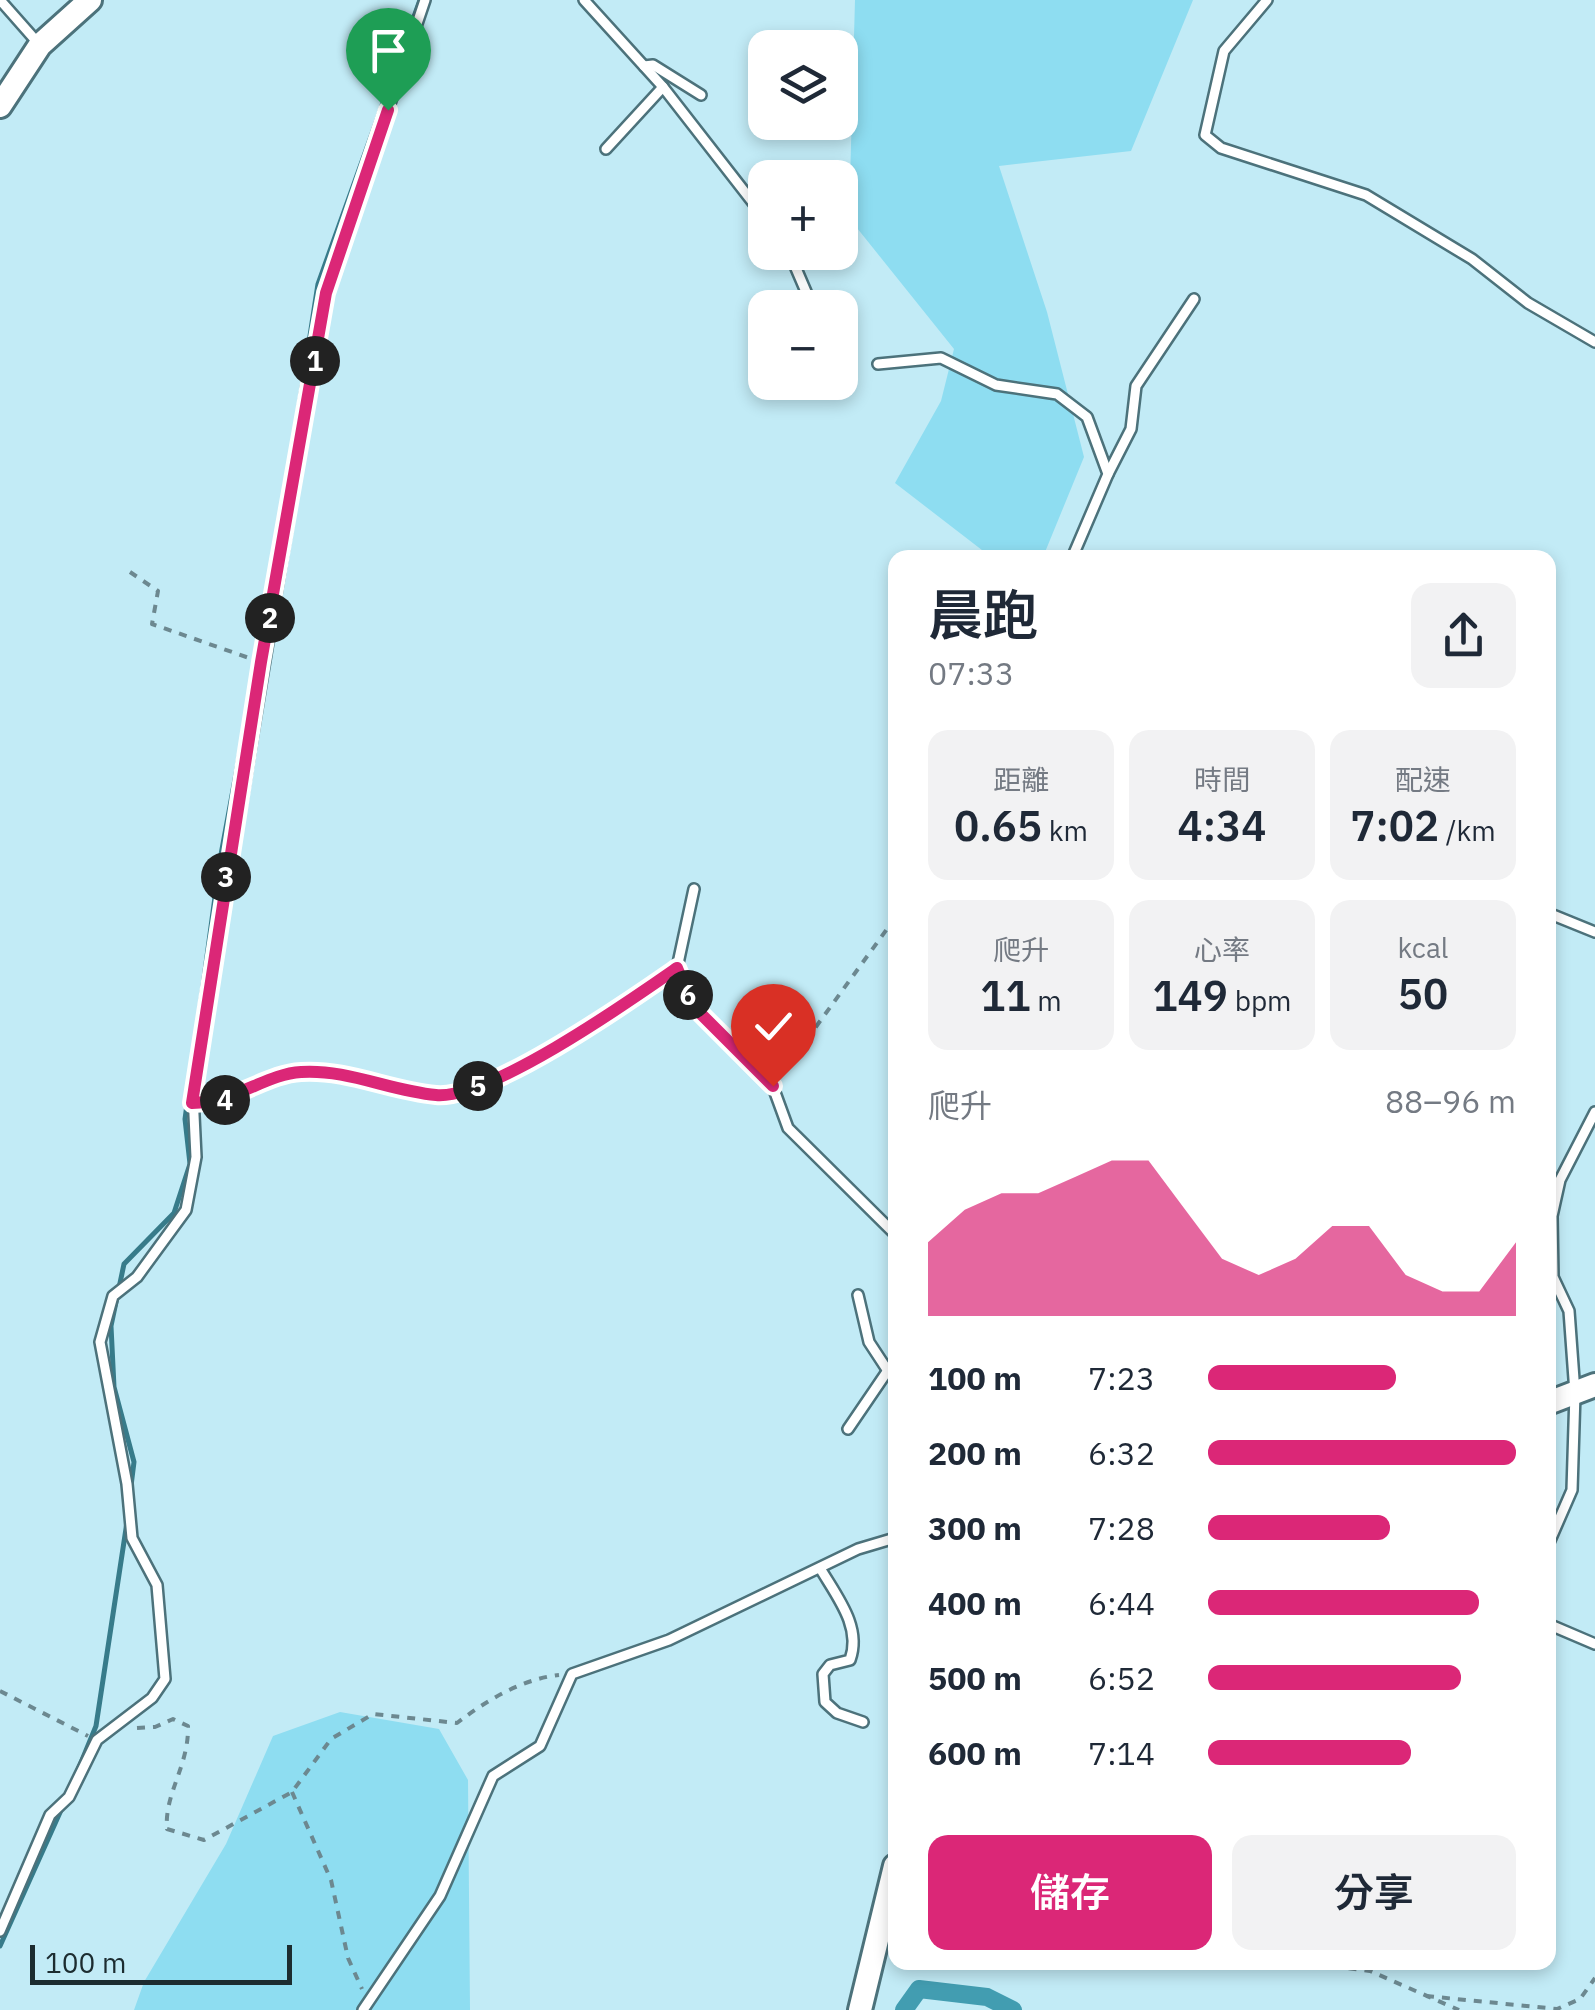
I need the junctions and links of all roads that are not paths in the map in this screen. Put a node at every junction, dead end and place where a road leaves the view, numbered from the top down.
1 (0, 0) edge
2 (90, 0) edge
3 (425, 0) edge
4 (584, 0) edge
5 (1267, 0) edge
6 (40, 45) junction
7 (644, 66) junction
8 (662, 87) junction
9 (702, 95) dead end
10 (0, 106) edge
11 (606, 149) dead end
12 (748, 196) edge
13 (1194, 299) dead end
14 (1595, 342) edge
15 (878, 364) dead end
16 (1108, 474) junction
17 (1075, 550) edge
18 (694, 890) dead end
19 (1556, 916) edge
20 (1595, 932) edge
21 (1595, 1112) edge
22 (1556, 1198) edge
23 (888, 1227) edge
24 (1556, 1284) edge
25 (858, 1295) dead end
26 (888, 1370) joint
27 (1585, 1389) edge
28 (1556, 1399) edge
29 (848, 1430) dead end
30 (1556, 1527) edge
31 (888, 1540) edge
32 (820, 1568) junction
33 (1556, 1627) edge
34 (1595, 1644) edge
35 (863, 1722) dead end
36 (888, 1895) edge
37 (0, 1931) edge
38 (366, 2006) edge
39 (860, 2010) edge

1 - 6 lane
2 - 6 street
3 - 37 lane
4 - 7 lane
5 - 14 lane
6 - 10 street
7 - 8 lane
7 - 9 lane
8 - 11 lane
8 - 12 lane
13 - 16 lane
15 - 16 lane
16 - 17 lane
18 - 23 lane
19 - 20 lane
21 - 22 lane
24 - 27 lane
25 - 26 lane
26 - 29 lane
27 - 28 street
27 - 30 lane
31 - 32 lane
32 - 35 lane
32 - 38 lane
33 - 34 lane
36 - 39 street

